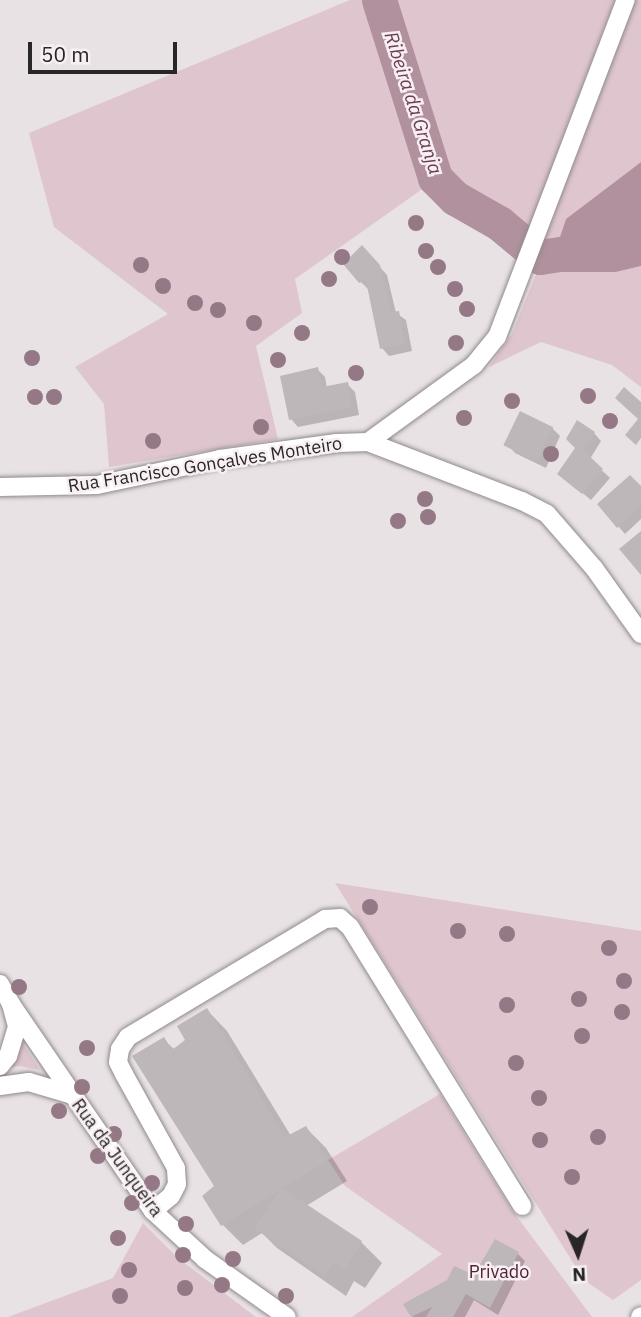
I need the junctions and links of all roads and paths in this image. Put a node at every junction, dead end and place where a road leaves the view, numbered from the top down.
1 (626, 0) edge
2 (368, 442) junction
3 (0, 487) edge
4 (641, 634) edge
5 (0, 984) edge
6 (11, 1004) junction
7 (0, 1066) edge
8 (0, 1086) edge
9 (73, 1095) junction
10 (522, 1206) dead end
11 (153, 1211) junction
12 (286, 1317) edge

1 - 2 street
2 - 3 street, Rua Francisco Gonçalves Monteiro
2 - 4 street
5 - 6 street
6 - 7 street
6 - 9 street
8 - 9 street, Rua da Junqueira
9 - 11 street, Rua da Junqueira
10 - 11 street
11 - 12 street, Rua da Junqueira

